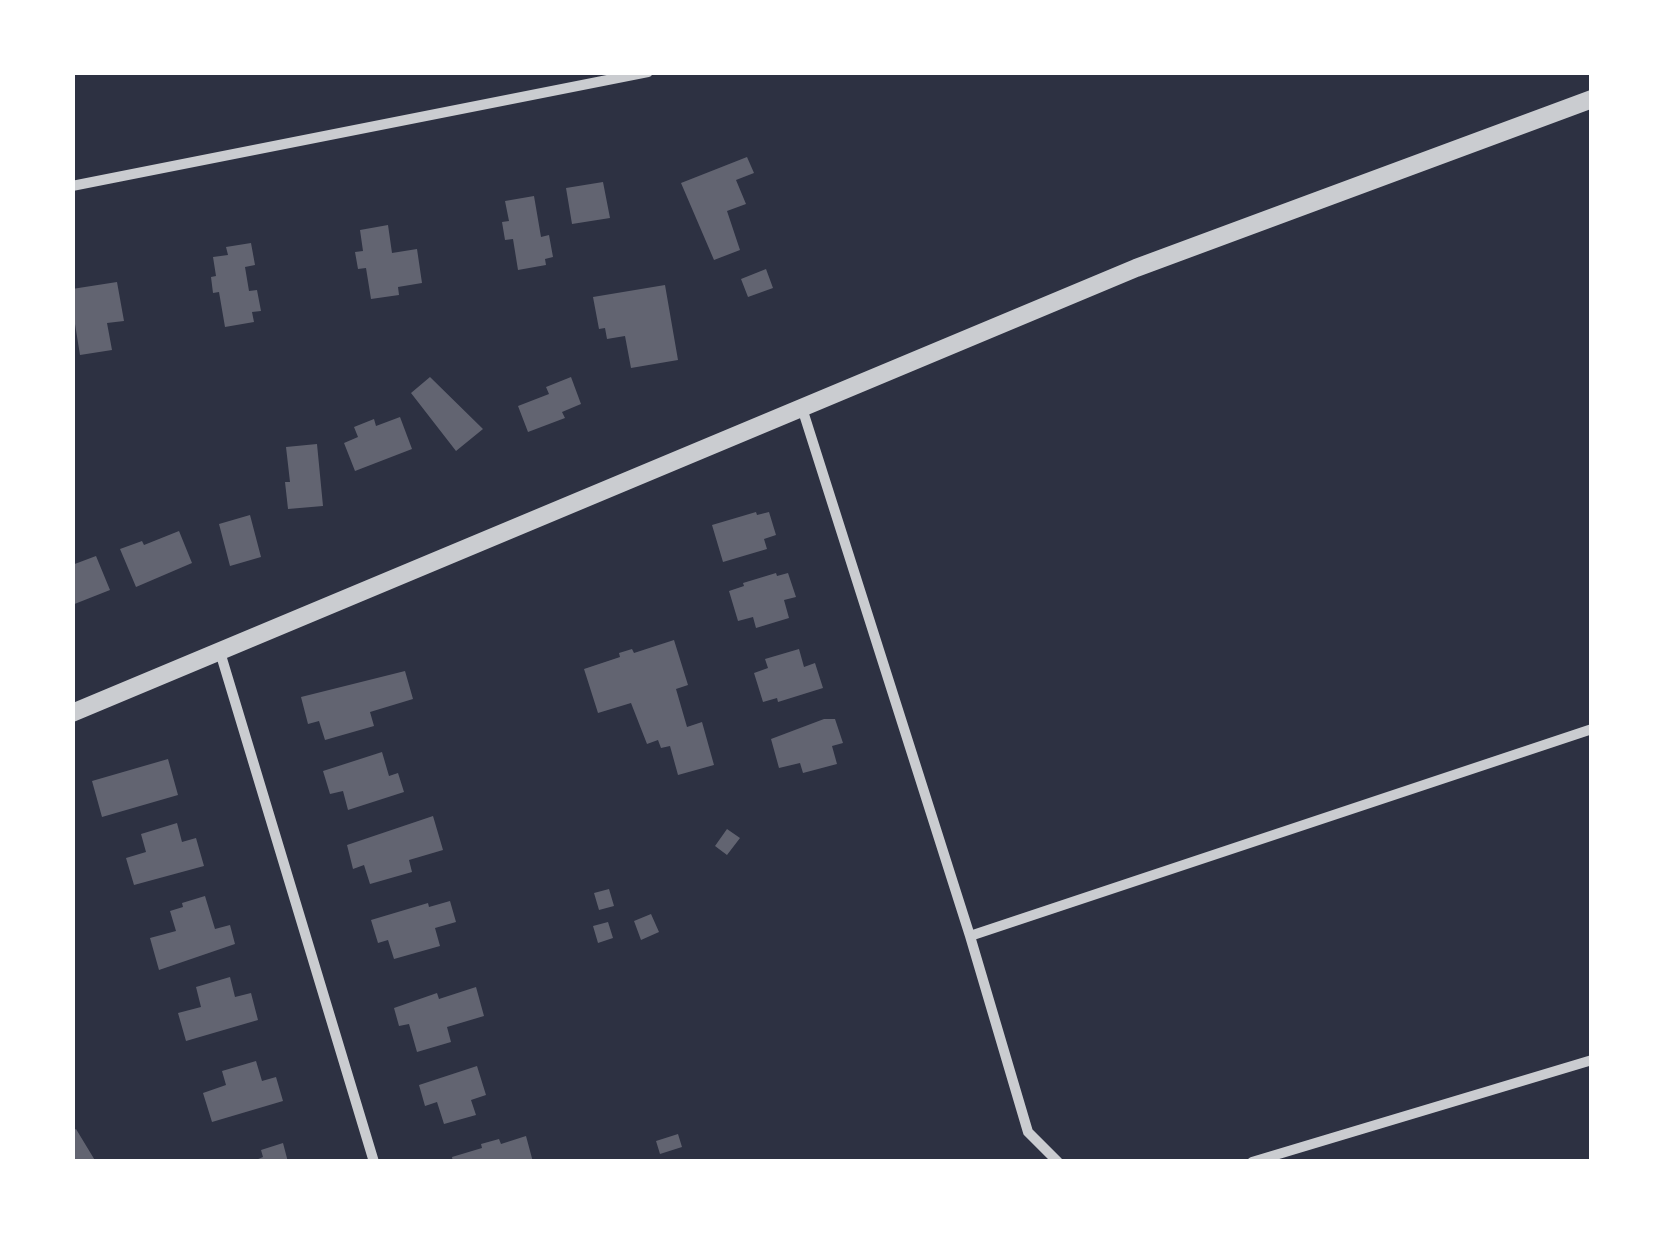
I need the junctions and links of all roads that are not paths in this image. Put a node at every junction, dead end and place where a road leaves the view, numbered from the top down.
1 (648, 72) edge
2 (1592, 98) edge
3 (72, 186) edge
4 (802, 408) junction
5 (220, 652) junction
6 (72, 714) edge
7 (1592, 729) edge
8 (970, 936) junction
9 (1592, 1060) edge
10 (374, 1162) edge
11 (1058, 1162) edge
12 (1252, 1162) edge

1 - 3 street
2 - 4 street
4 - 5 street
4 - 8 street
5 - 6 street
5 - 10 street
7 - 8 street
8 - 11 street
9 - 12 street

